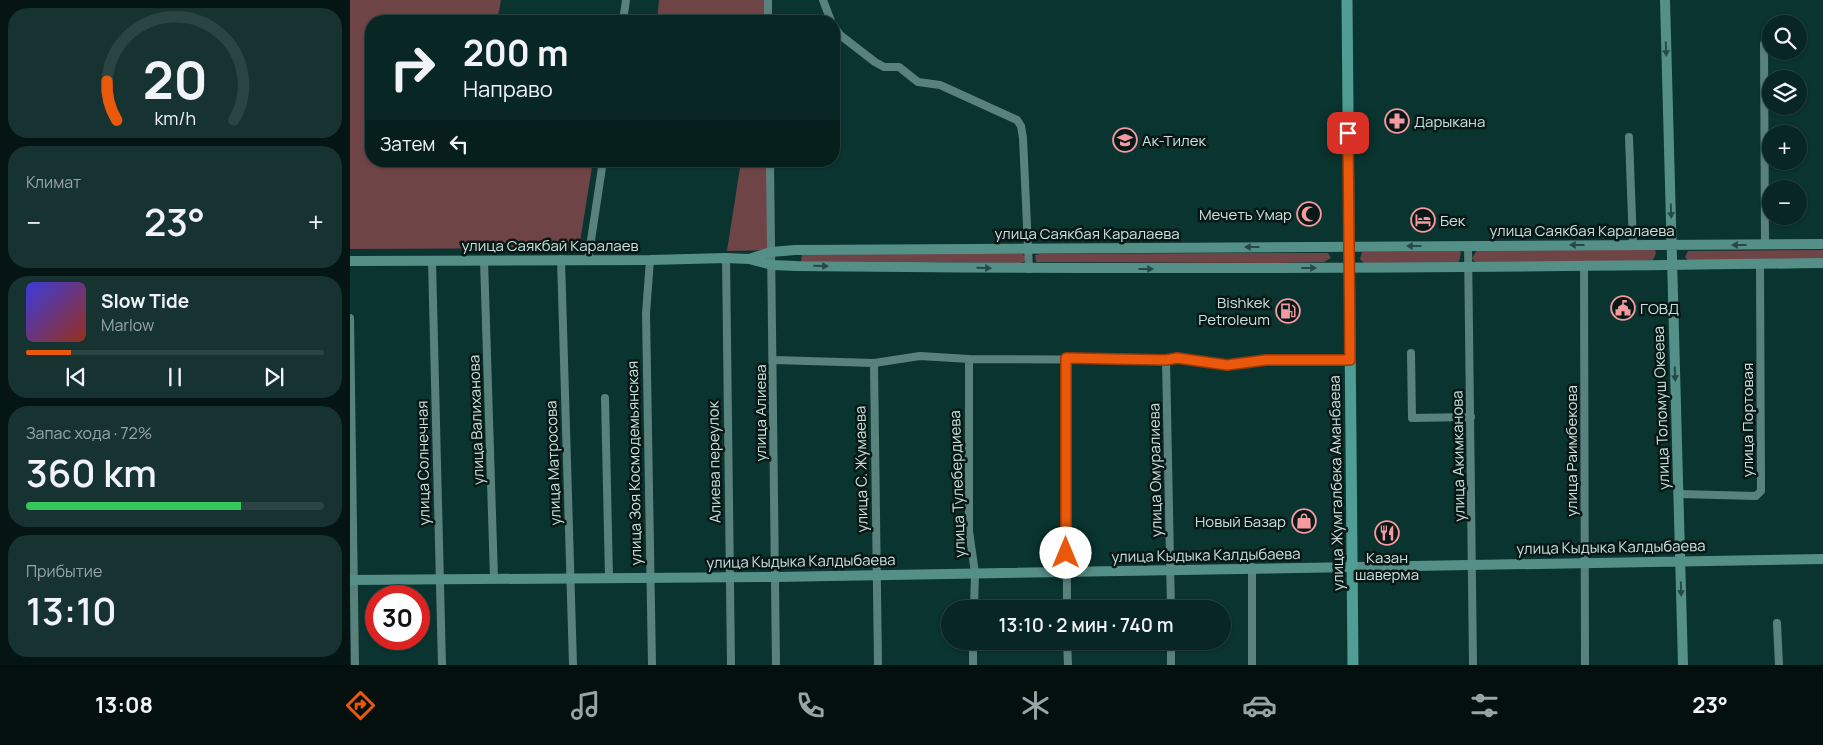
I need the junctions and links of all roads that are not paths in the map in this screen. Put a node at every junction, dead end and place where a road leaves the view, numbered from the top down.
1 (626, 0) edge
2 (768, 0) edge
3 (823, 0) edge
4 (1347, 0) edge
5 (1665, 0) edge
6 (624, 15) edge
7 (768, 15) edge
8 (829, 15) edge
9 (840, 35) edge
10 (1764, 60) edge
11 (1629, 137) dead end
12 (602, 167) edge
13 (770, 167) edge
14 (1765, 244) junction
15 (1823, 244) edge
16 (1633, 245) junction
17 (1672, 245) junction
18 (1350, 246) junction
19 (1468, 246) junction
20 (1027, 248) junction
21 (772, 252) junction
22 (726, 258) junction
23 (561, 259) junction
24 (749, 259) junction
25 (484, 260) junction
26 (588, 260) junction
27 (650, 260) junction
28 (350, 261) edge
29 (432, 261) junction
30 (1823, 263) edge
31 (1760, 264) junction
32 (772, 265) junction
33 (1672, 266) junction
34 (1584, 267) junction
35 (1350, 268) junction
36 (1029, 269) junction
37 (1468, 269) junction
38 (350, 318) edge
39 (1411, 353) dead end
40 (1066, 358) junction
41 (969, 359) junction
42 (774, 360) junction
43 (1166, 360) junction
44 (1350, 360) junction
45 (874, 363) junction
46 (605, 398) dead end
47 (1472, 417) junction
48 (1679, 494) junction
49 (1823, 559) edge
50 (1680, 561) junction
51 (1585, 562) junction
52 (1472, 564) junction
53 (1252, 567) junction
54 (1352, 567) junction
55 (1066, 572) junction
56 (1170, 572) junction
57 (975, 573) junction
58 (876, 575) junction
59 (649, 576) junction
60 (609, 577) junction
61 (729, 577) junction
62 (775, 577) junction
63 (494, 578) junction
64 (570, 578) junction
65 (440, 579) junction
66 (352, 580) edge
67 (974, 600) edge
68 (1066, 600) edge
69 (1171, 600) edge
70 (1777, 623) dead end
71 (973, 650) edge
72 (1068, 650) edge
73 (1171, 650) edge
74 (355, 665) edge
75 (442, 665) edge
76 (573, 665) edge
77 (652, 665) edge
78 (731, 665) edge
79 (776, 665) edge
80 (878, 665) edge
81 (973, 665) edge
82 (1068, 665) edge
83 (1171, 665) edge
84 (1252, 665) edge
85 (1353, 665) edge
86 (1473, 665) edge
87 (1585, 665) edge
88 (1683, 665) edge
89 (1778, 665) edge

1 - 6 street
2 - 7 street
3 - 8 street
4 - 18 main road, улица Жумгалбека Аманбаева
5 -> 17 street, улица Толомуш Океева
9 - 20 street
10 - 14 street
11 - 16 street
12 - 26 street
13 - 21 street, улица Алиева
14 - 15 street, улица Саякбая Каралаева
14 -> 17 street, улица Саякбая Каралаева
16 - 17 street, улица Саякбая Каралаева
16 -> 19 street, улица Саякбая Каралаева
17 - 33 street, улица Толомуш Океева
19 -> 18 street, улица Саякбая Каралаева
18 -> 20 street, улица Саякбая Каралаева
18 - 35 main road, улица Жумгалбека Аманбаева
19 - 37 street, улица Акимканова
20 - 21 street, улица Саякбая Каралаева
20 - 36 street
21 - 24 street, улица Саякбай Каралаев
21 - 32 street, улица Алиева
22 - 24 street, улица Саякбай Каралаев
22 - 27 street, улица Саякбай Каралаев
22 - 61 street, Алиева переулок
23 - 25 street, улица Саякбай Каралаев
23 - 26 street, улица Саякбай Каралаев
23 - 64 street, улица Матросова
24 - 32 street, улица Саякбай Каралаев
25 - 29 street, улица Саякбай Каралаев
25 - 63 street, улица Валиханова
26 - 27 street, улица Саякбай Каралаев
27 - 59 street, улица Зоя Космодемьянская
28 - 29 street, улица Саякбай Каралаев
29 - 65 street, улица Солнечная
30 - 31 street
31 - 33 street
31 - 48 street, улица Портовая
32 -> 36 street
32 - 42 street, улица Алиева
33 - 34 street
33 -> 48 street, улица Толомуш Океева
34 - 37 street
34 - 51 street, улица Раимбекова
36 -> 35 street
35 - 37 street
35 - 44 main road, улица Жумгалбека Аманбаева
37 - 47 street, улица Акимканова
38 - 66 street
39 - 47 street
40 - 41 street
40 - 43 street
40 - 55 street
41 - 45 street
41 - 57 street, улица Тулебердиева
42 - 45 street
42 - 62 street, улица Алиева
43 - 44 street
43 - 56 street, улица Омуралиева
44 - 54 main road, улица Жумгалбека Аманбаева
45 - 58 street, улица С. Жумаева
46 - 60 street
47 - 52 street, улица Акимканова
48 - 50 street, улица Толомуш Океева
49 - 50 street, улица Кыдыка Калдыбаева
50 - 51 street, улица Кыдыка Калдыбаева
50 -> 88 street, улица Толомуш Океева
51 - 52 street, улица Кыдыка Калдыбаева
51 - 87 street, улица Раимбекова
52 - 54 street, улица Кыдыка Калдыбаева
52 - 86 street, улица Акимканова
53 - 54 street, улица Кыдыка Калдыбаева
53 - 56 street, улица Кыдыка Калдыбаева
53 - 84 street
54 - 85 main road, улица Жумгалбека Аманбаева
55 - 56 street, улица Кыдыка Калдыбаева
55 - 57 street, улица Кыдыка Калдыбаева
55 - 68 street
56 - 69 street, улица Омуралиева
57 - 58 street, улица Кыдыка Калдыбаева
57 - 67 street, улица Тулебердиева
58 - 62 street, улица Кыдыка Калдыбаева
58 - 80 street, улица С. Жумаева
59 - 60 street, улица Кыдыка Калдыбаева
59 - 61 street, улица Кыдыка Калдыбаева
59 - 77 street, улица Зоя Космодемьянская
60 - 64 street, улица Кыдыка Калдыбаева
61 - 62 street, улица Кыдыка Калдыбаева
61 - 78 street, Алиева переулок
62 - 79 street, улица Алиева
63 - 64 street, улица Кыдыка Калдыбаева
63 - 65 street, улица Кыдыка Калдыбаева
64 - 76 street, улица Матросова
65 - 66 street, улица Кыдыка Калдыбаева
65 - 75 street, улица Солнечная
66 - 74 street
70 - 89 street
71 - 81 street
72 - 82 street
73 - 83 street

